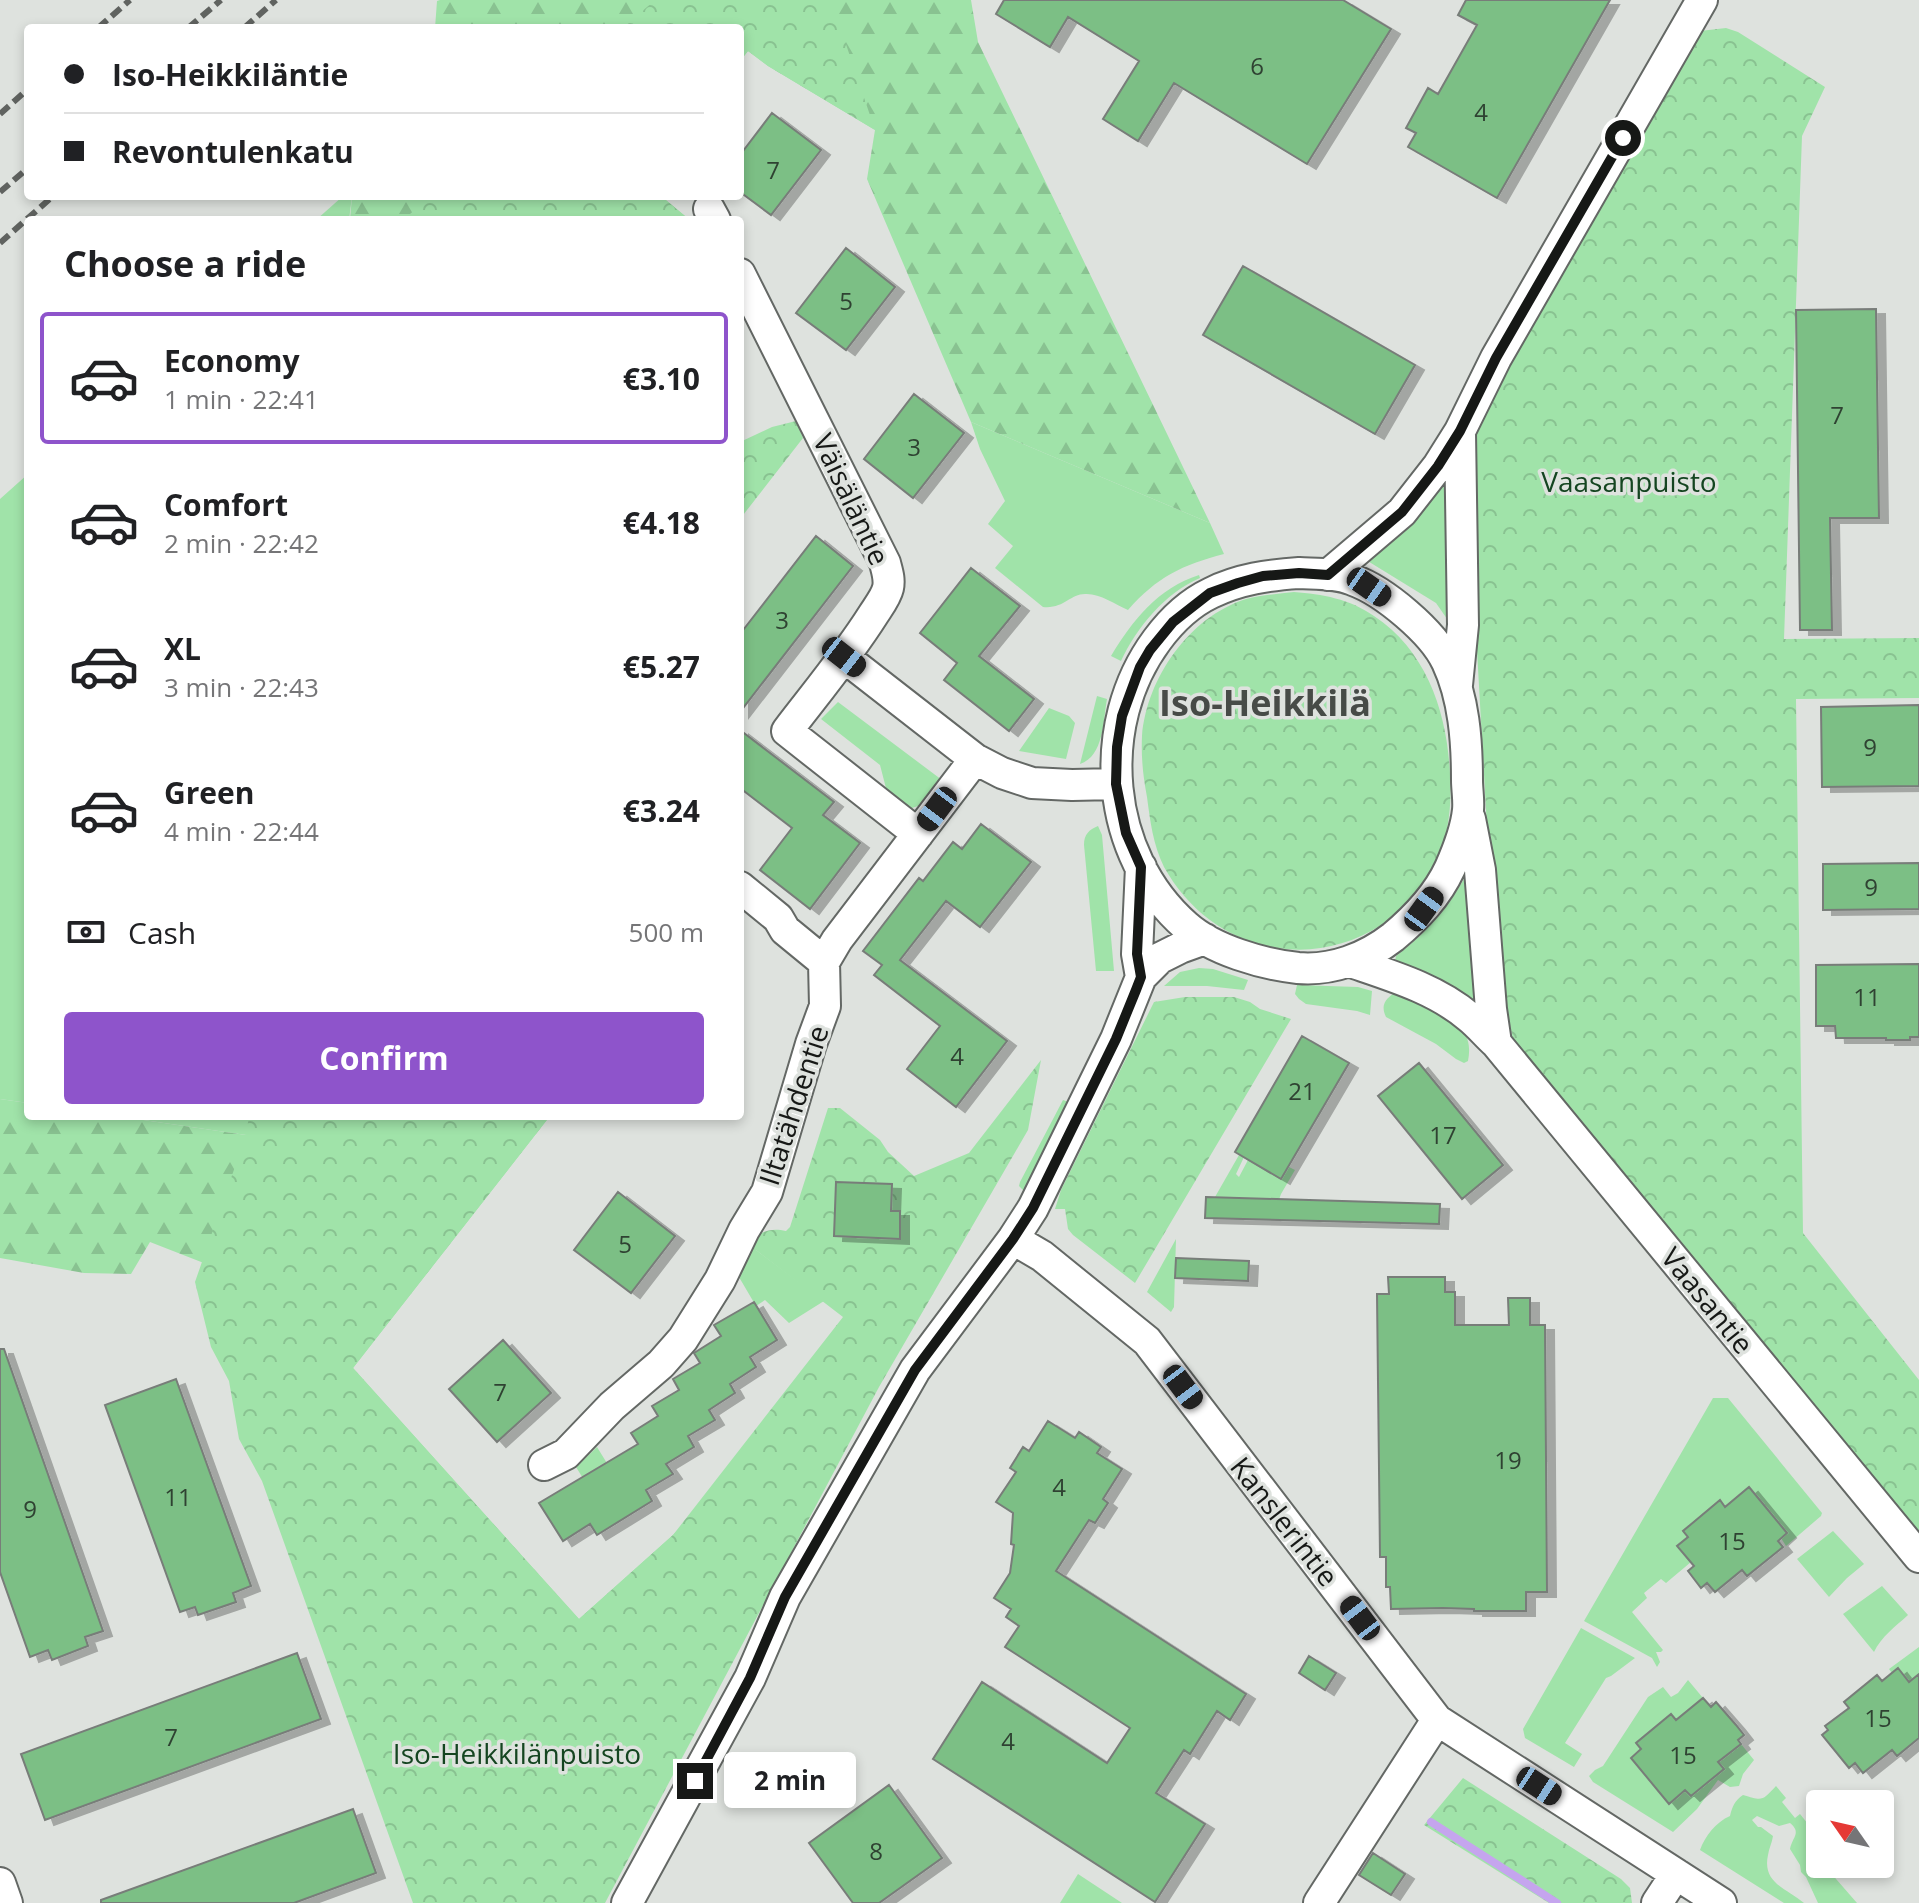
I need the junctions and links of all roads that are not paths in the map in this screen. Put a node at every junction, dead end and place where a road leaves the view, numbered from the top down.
1 (1702, 0) edge
2 (744, 282) edge
3 (1460, 431) junction
4 (1328, 575) junction
5 (844, 657) junction
6 (1457, 689) junction
7 (975, 759) junction
8 (1116, 784) junction
9 (1468, 810) junction
10 (918, 834) junction
11 (1141, 867) junction
12 (744, 890) edge
13 (1205, 939) junction
14 (824, 962) junction
15 (1351, 962) junction
16 (1141, 977) junction
17 (1496, 1043) junction
18 (1013, 1239) junction
19 (544, 1465) dead end
20 (1919, 1557) edge
21 (1437, 1720) junction
22 (1676, 1874) junction
23 (0, 1883) edge
24 (7, 1903) edge
25 (627, 1903) edge
26 (1319, 1903) edge
27 (1657, 1903) edge
28 (1721, 1903) edge

1 - 3 street
2 - 5 street, Väisäläntie
3 - 4 street
3 - 6 street
4 - 6 street
4 - 8 street
5 - 7 street
5 - 10 street
6 - 9 street
7 - 8 street
7 - 10 street
8 - 11 street
9 - 15 street
9 - 17 street
10 - 14 street
11 - 13 street
11 - 16 street
12 - 14 street
13 - 15 street
13 - 16 street
14 - 19 street, Iltatähdentie
15 - 17 street, Vaasantie
16 - 18 street
17 - 20 street, Vaasantie
18 - 21 street, Kanslerintie
18 - 25 street
21 - 22 street, Kanslerintie
21 - 26 street
22 - 27 street
22 - 28 street, Kanslerintie
23 - 24 street

